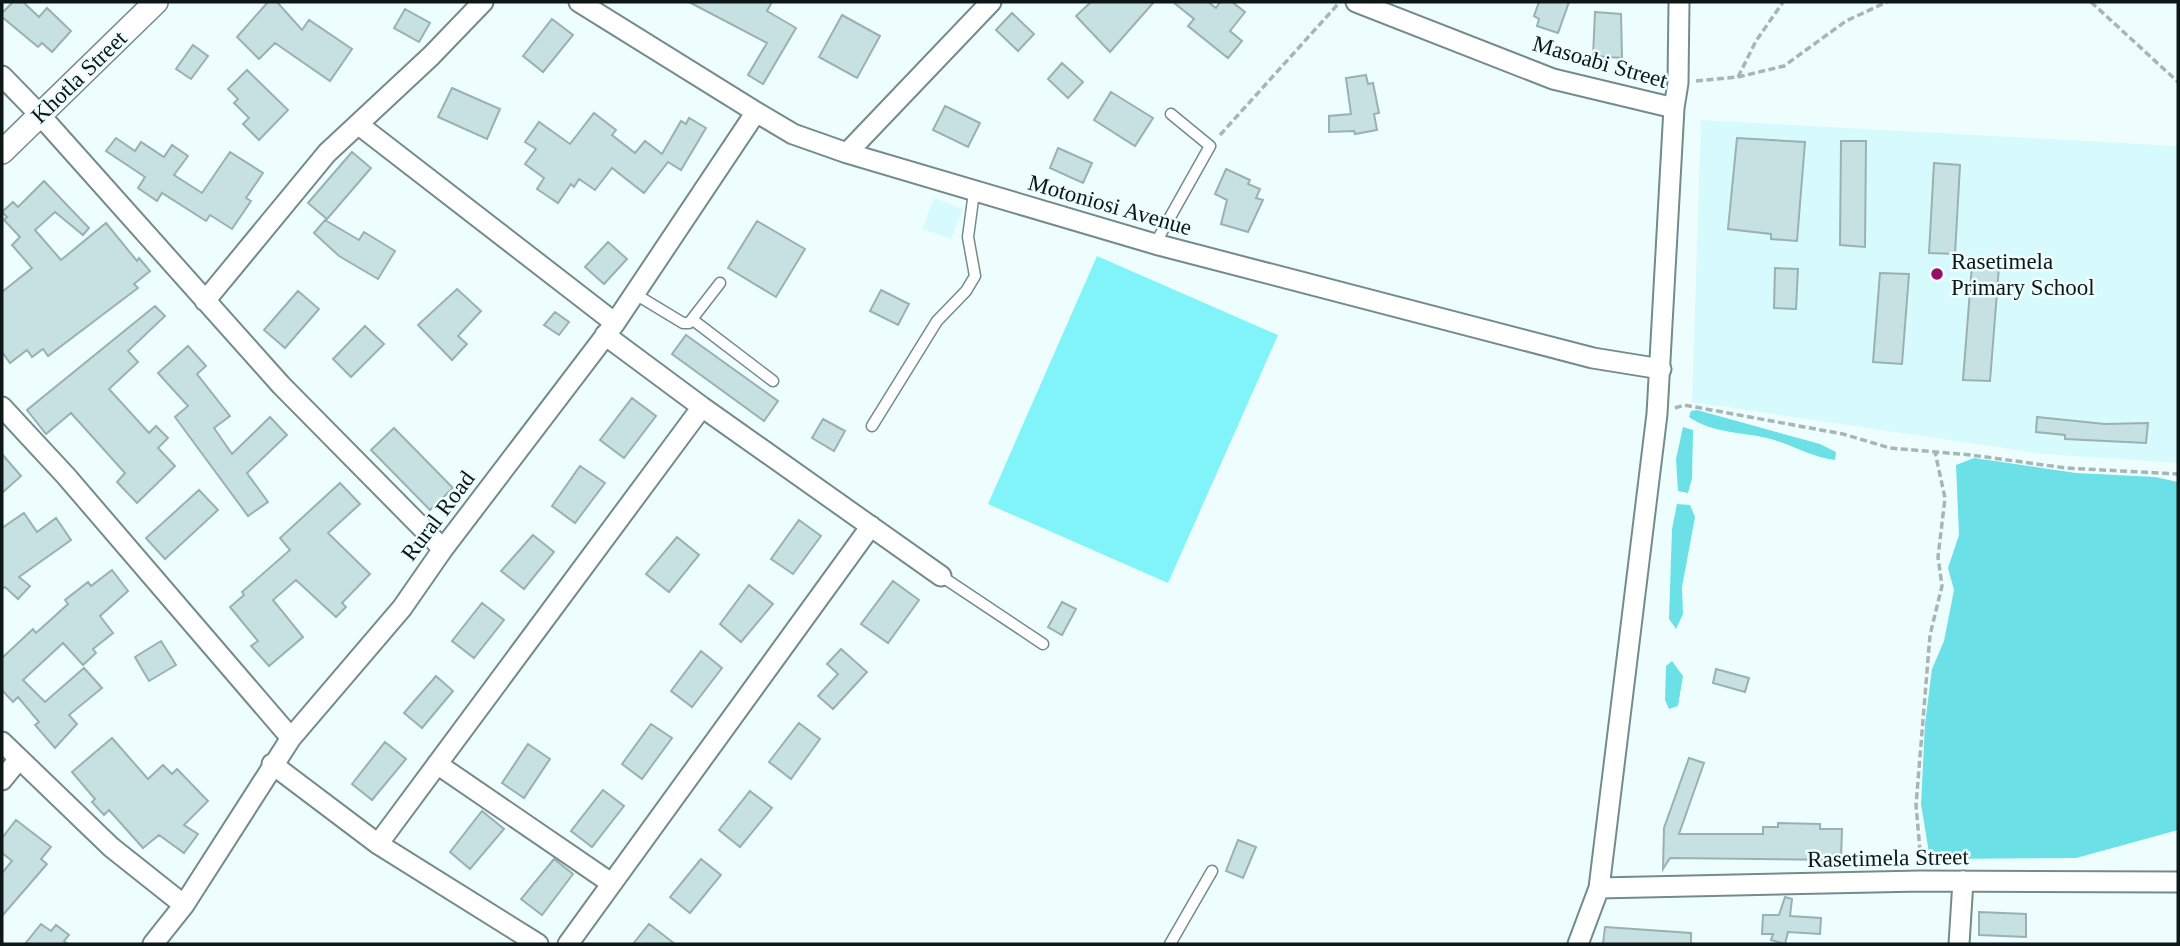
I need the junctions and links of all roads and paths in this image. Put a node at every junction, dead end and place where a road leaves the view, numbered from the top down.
1 (156, 2) edge
2 (483, 2) edge
3 (579, 2) edge
4 (991, 2) edge
5 (1340, 2) edge
6 (1356, 2) edge
7 (1679, 2) edge
8 (1783, 2) edge
9 (1887, 2) edge
10 (2091, 2) edge
11 (2, 76) edge
12 (1738, 77) junction
13 (2178, 82) edge
14 (1678, 83) junction
15 (1674, 108) junction
16 (755, 112) junction
17 (1171, 114) dead end
18 (40, 115) junction
19 (359, 125) junction
20 (1210, 146) junction
21 (2, 152) edge
22 (847, 153) junction
23 (974, 192) junction
24 (1155, 244) junction
25 (720, 283) dead end
26 (635, 293) junction
27 (205, 301) junction
28 (694, 320) junction
29 (610, 329) junction
30 (1661, 369) junction
31 (773, 380) dead end
32 (2, 407) edge
33 (702, 407) junction
34 (1657, 414) junction
35 (872, 426) dead end
36 (1934, 452) junction
37 (2178, 474) edge
38 (871, 526) junction
39 (443, 549) junction
40 (941, 576) joint
41 (1043, 644) dead end
42 (291, 738) junction
43 (2, 743) edge
44 (19, 759) junction
45 (272, 764) junction
46 (437, 764) junction
47 (2, 780) edge
48 (377, 844) junction
49 (1212, 871) dead end
50 (1921, 881) junction
51 (1963, 881) junction
52 (2178, 882) edge
53 (611, 883) junction
54 (1599, 888) junction
55 (184, 905) junction
56 (153, 944) edge
57 (538, 944) edge
58 (568, 944) edge
59 (1170, 944) edge
60 (1578, 944) edge
61 (1959, 944) edge

1 - 18 street, Khotla Street
2 - 19 street
3 - 16 street, Motoniosi Avenue
4 - 22 street
5 - 20 path
6 - 15 street, Masoabi Street
7 - 14 street
8 - 12 path
9 - 12 path
10 - 13 path
11 - 18 street
12 - 14 path
14 - 15 street
15 - 30 street
16 - 22 street, Motoniosi Avenue
16 - 26 street, Rural Road
17 - 20 lane
18 - 21 street, Khotla Street
18 - 27 street
19 - 27 street
19 - 29 street
20 - 24 lane
22 - 23 street, Motoniosi Avenue
23 - 24 street, Motoniosi Avenue
23 - 35 lane
24 - 30 street, Motoniosi Avenue
25 - 28 lane
26 - 28 lane
26 - 29 street, Rural Road
27 - 39 street
28 - 31 lane
29 - 33 street
29 - 39 street, Rural Road
30 - 34 street
32 - 42 street
33 - 38 street
33 - 46 street
34 - 36 path
34 - 54 street
36 - 37 path
36 - 50 path
38 - 40 street
38 - 53 street
39 - 42 street, Rural Road
40 - 41 lane
42 - 45 street, Rural Road
43 - 44 street
44 - 47 street
44 - 55 street
45 - 48 street
45 - 55 street, Rural Road
46 - 48 street
46 - 53 street
48 - 57 street
49 - 59 lane
50 - 51 street, Rasetimela Street
50 - 54 street, Rasetimela Street
51 - 52 street, Rasetimela Street
51 - 61 street
53 - 58 street
54 - 60 street
55 - 56 street, Rural Road

